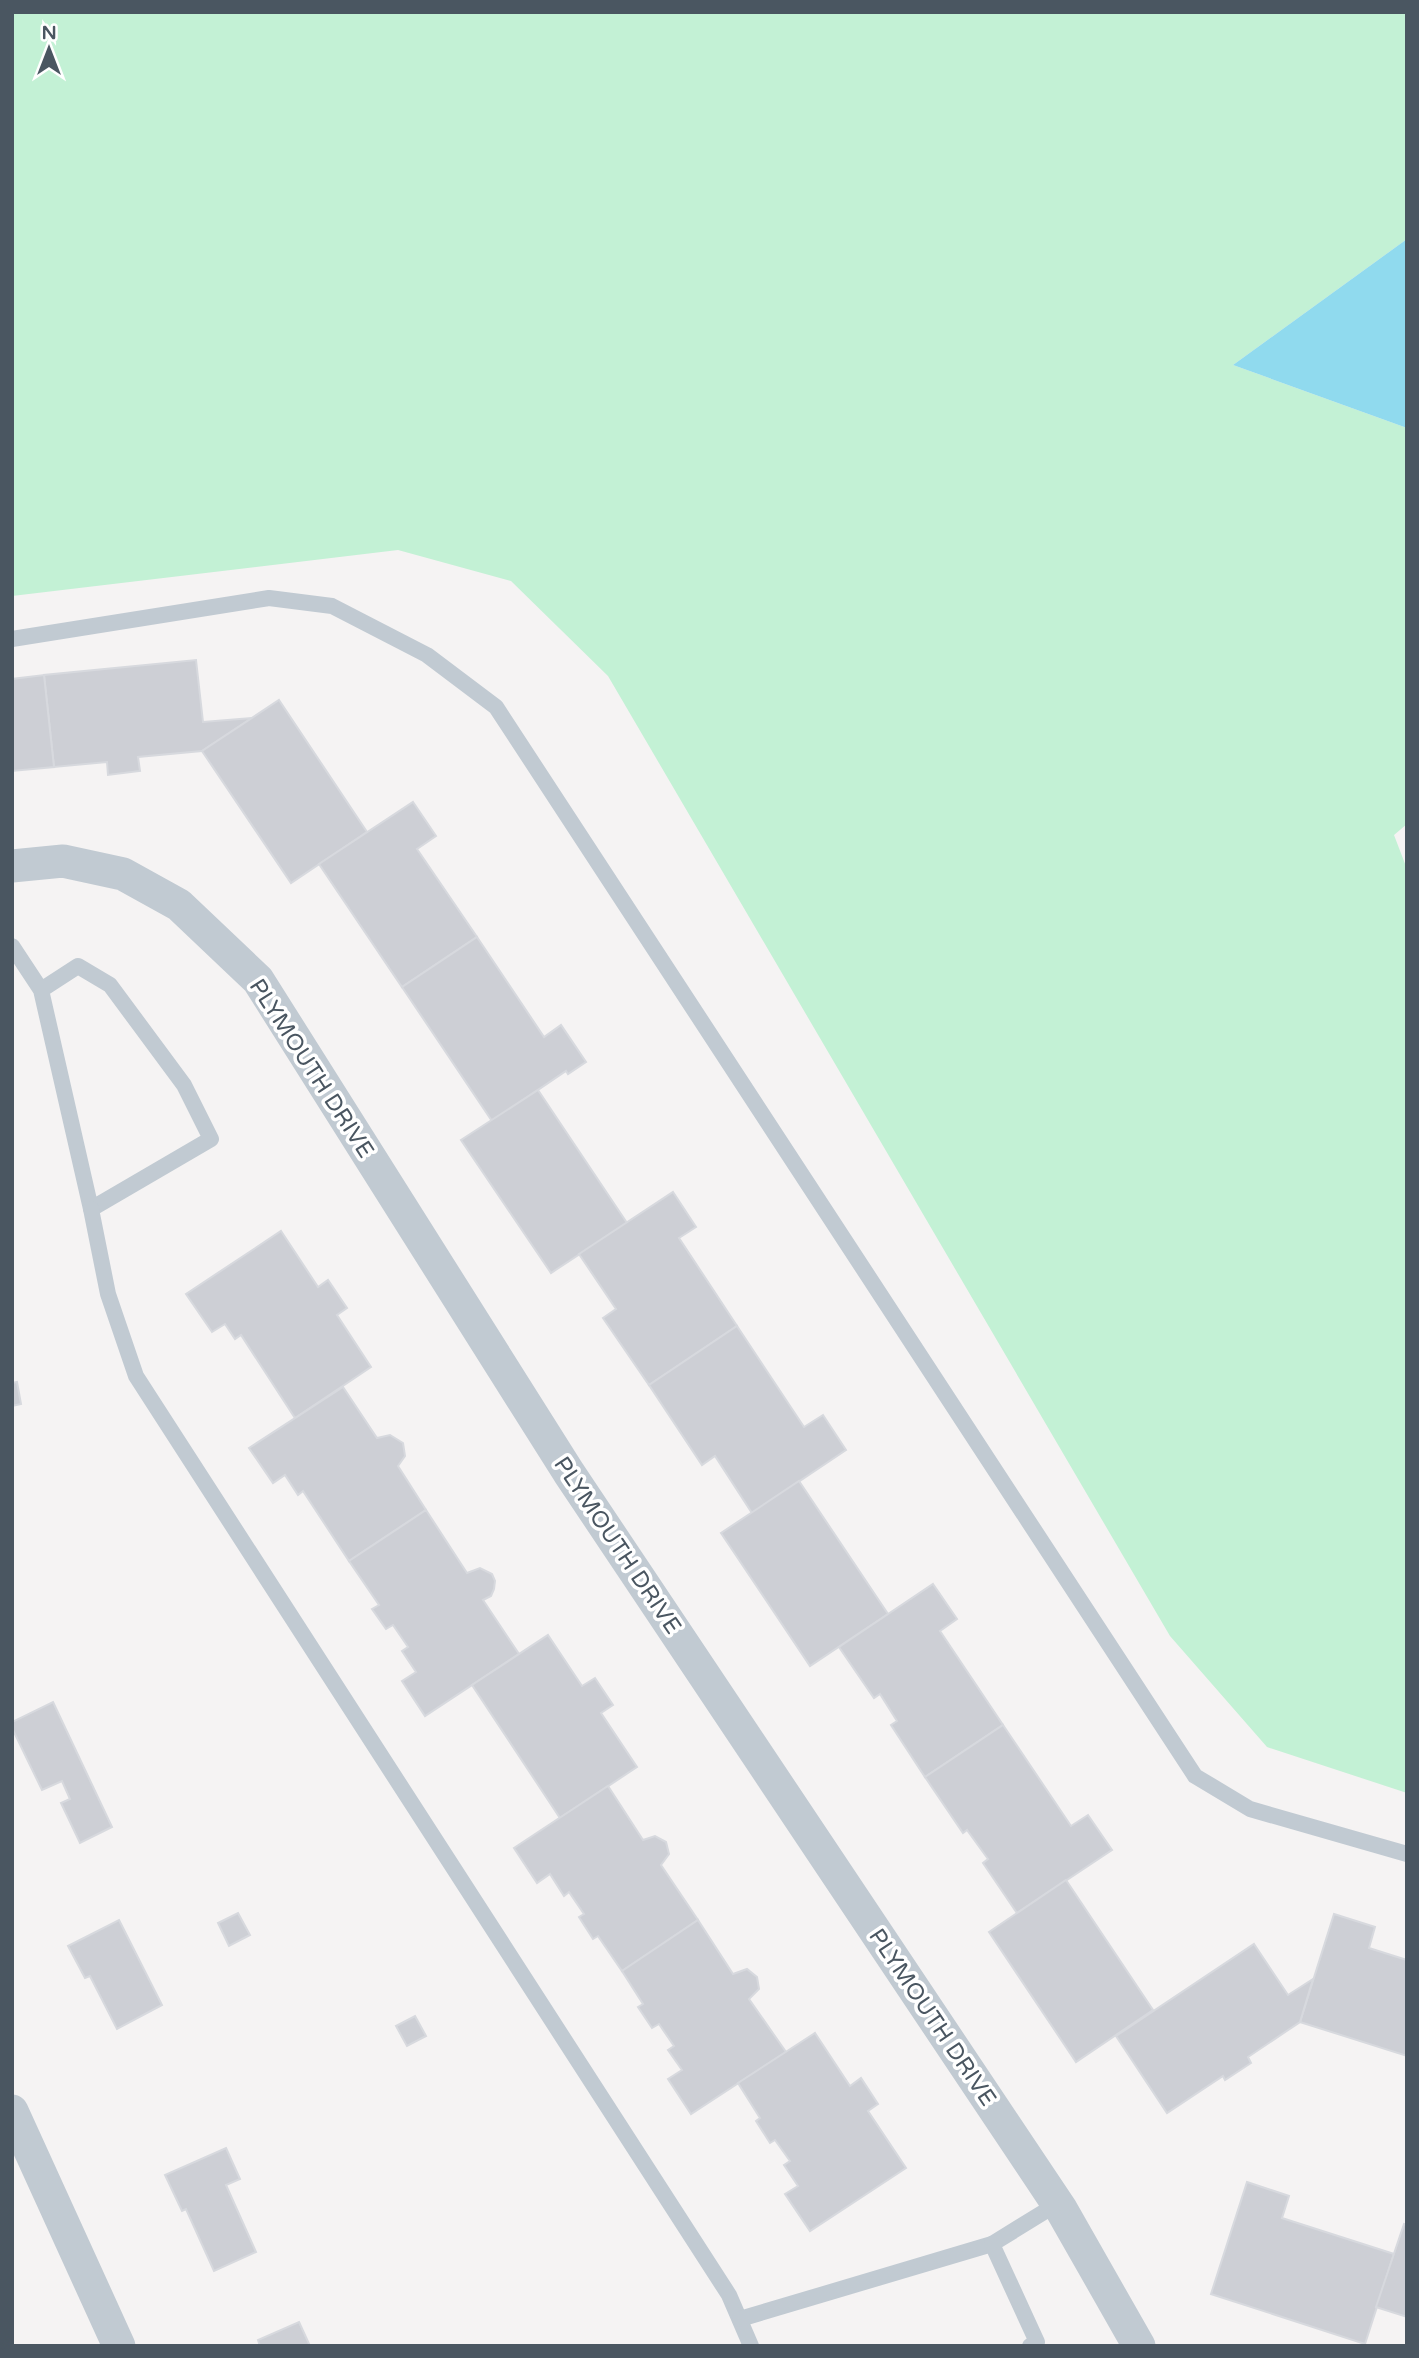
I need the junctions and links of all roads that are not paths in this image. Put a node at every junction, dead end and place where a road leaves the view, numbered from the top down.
1 (12, 639) edge
2 (12, 866) edge
3 (12, 946) edge
4 (41, 990) junction
5 (91, 1209) junction
6 (1407, 1854) edge
7 (12, 2111) edge
8 (1057, 2204) junction
9 (992, 2244) junction
10 (740, 2319) junction
11 (119, 2346) edge
12 (751, 2346) edge
13 (1030, 2346) edge
14 (1139, 2346) edge

1 - 6 lane
2 - 8 street, PLYMOUTH DRIVE
3 - 4 lane
4 - 5 lane
4 - 5 lane
5 - 10 lane
7 - 11 street
8 - 9 lane
8 - 14 street, PLYMOUTH DRIVE
9 - 10 lane
9 - 13 lane
10 - 12 lane

